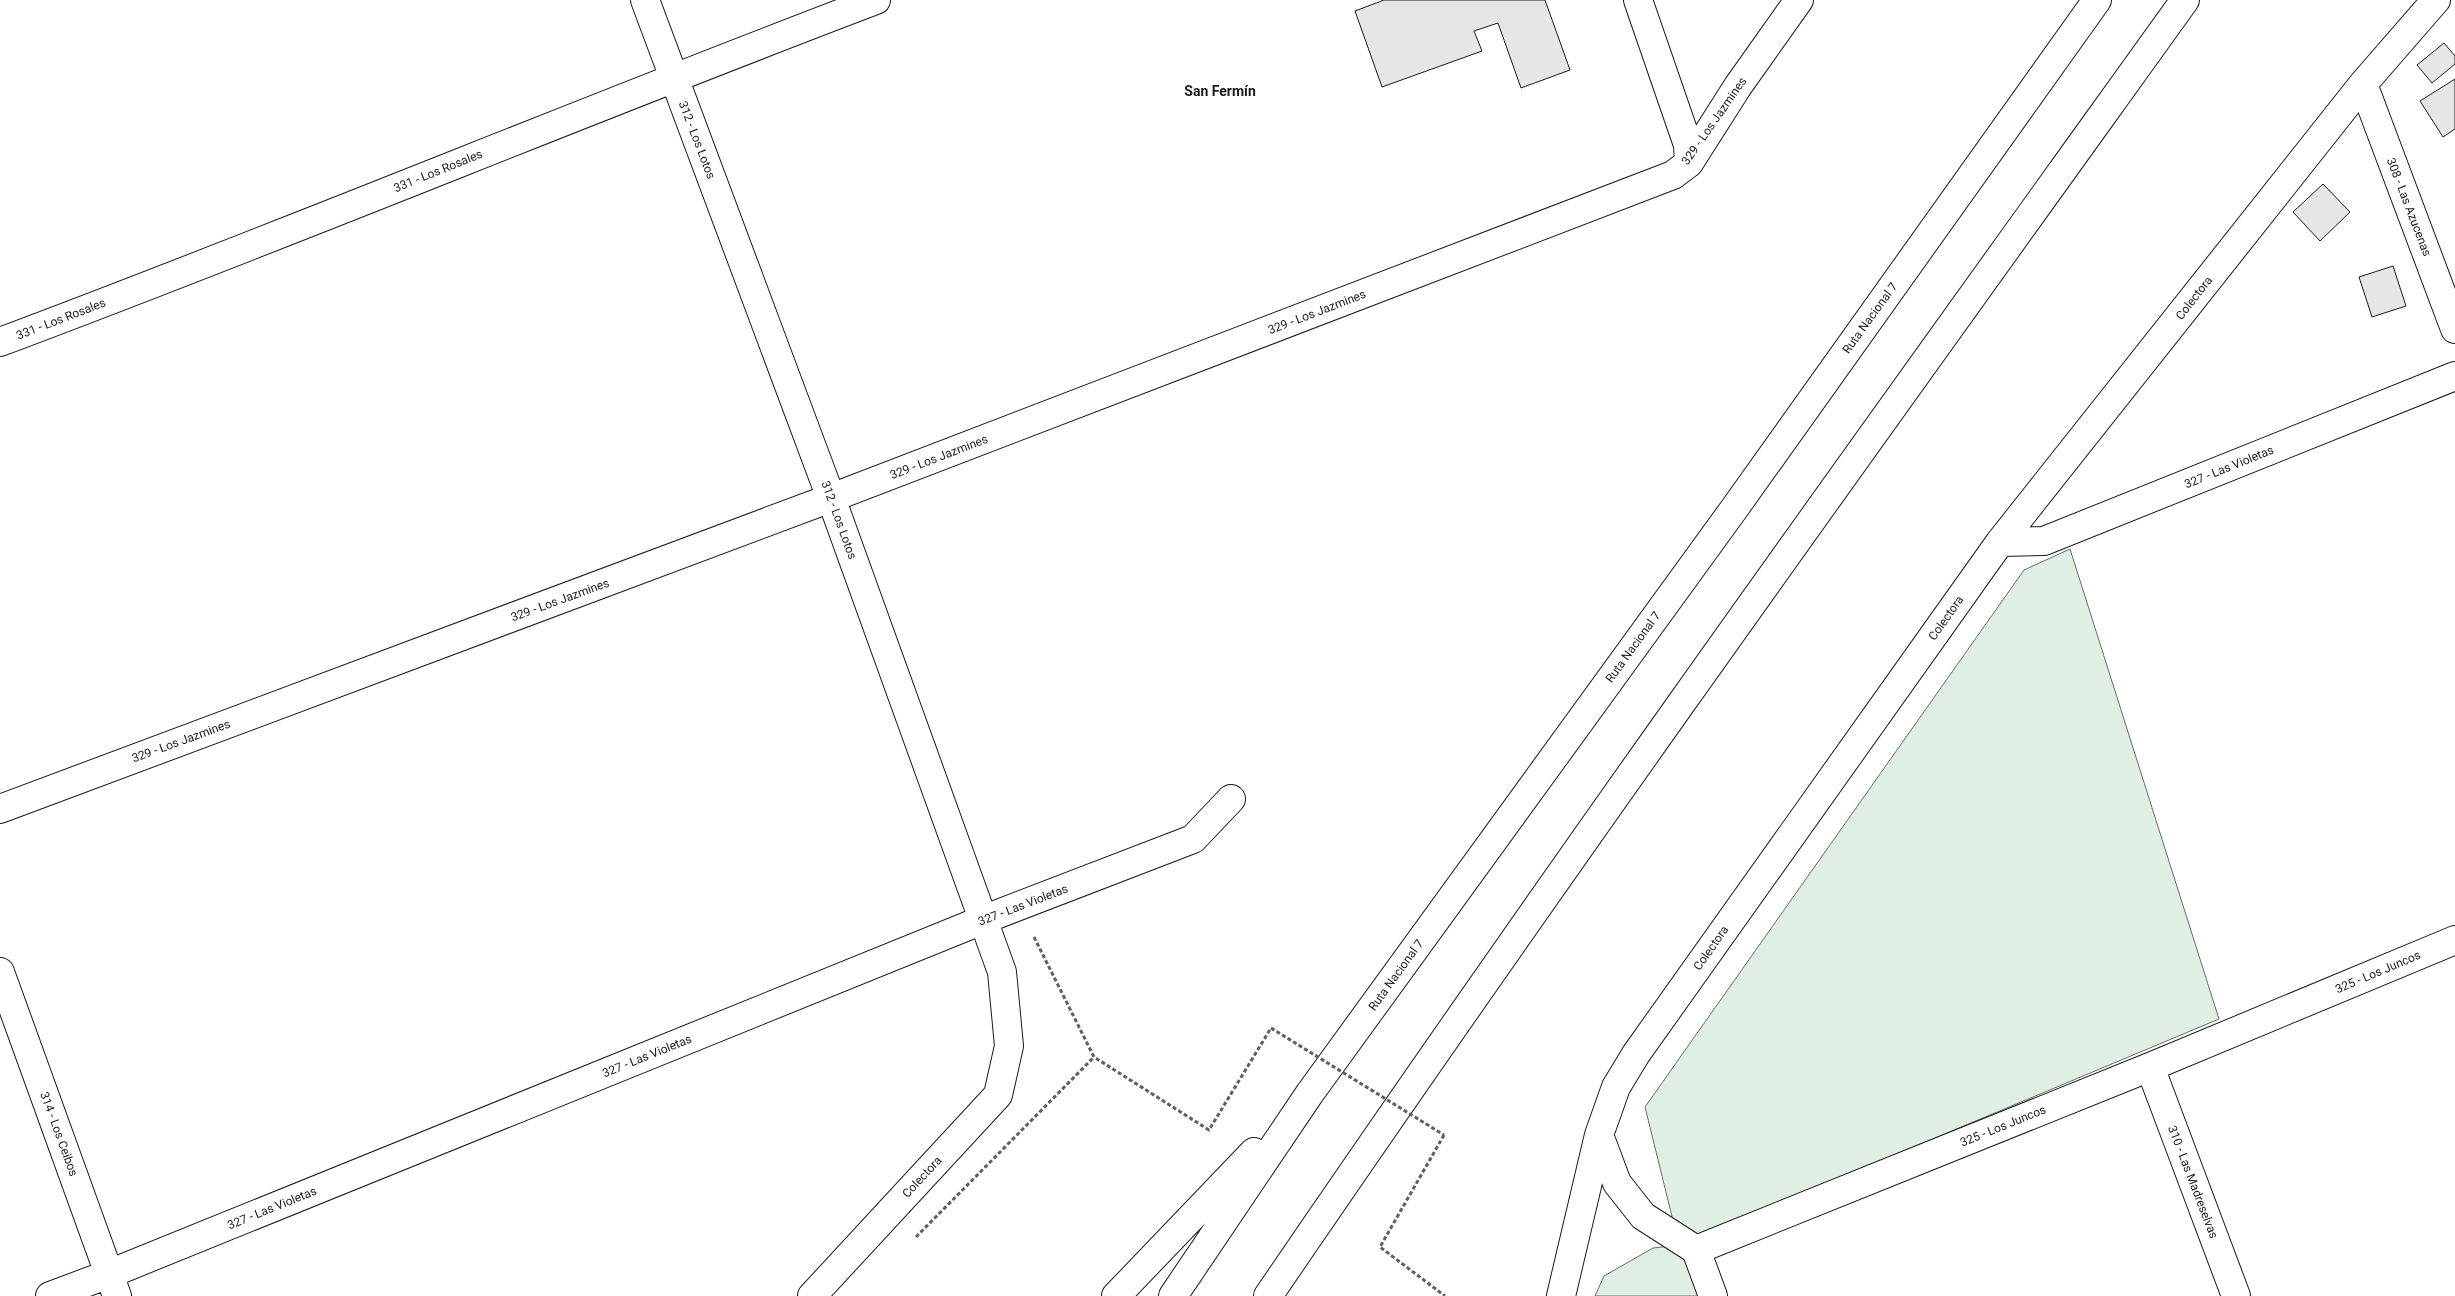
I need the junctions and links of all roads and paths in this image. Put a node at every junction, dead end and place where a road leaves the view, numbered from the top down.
1 (645, 0) edge
2 (876, 0) edge
3 (1638, 0) edge
4 (1799, 0) edge
5 (2097, 0) edge
6 (2185, 0) edge
7 (2436, 0) edge
8 (674, 77) junction
9 (2363, 84) junction
10 (1688, 163) junction
11 (2455, 329) edge
12 (0, 342) edge
13 (2455, 376) edge
14 (831, 498) junction
15 (2000, 542) junction
16 (1232, 799) dead end
17 (0, 809) edge
18 (1018, 906) junction
19 (985, 919) junction
20 (2455, 940) edge
21 (0, 972) edge
22 (1009, 1046) joint
23 (1094, 1058) junction
24 (2150, 1067) junction
25 (1310, 1093) junction
26 (1599, 1135) junction
27 (913, 1240) dead end
28 (1696, 1250) junction
29 (113, 1285) edge
30 (50, 1296) edge
31 (812, 1296) edge
32 (1116, 1296) edge
33 (1172, 1296) edge
34 (1268, 1296) edge
35 (1445, 1296) edge
36 (1561, 1296) edge
37 (1713, 1296) edge
38 (2236, 1296) edge

1 - 8 main road, 312 - Los Lotos
2 - 8 main road, 331 - Los Rosales
3 - 10 main road
4 - 10 main road, 329 - Los Jazmines
5 - 25 main road, Ruta Nacional 7
6 - 34 main road
7 - 9 main road, Colectora
8 - 12 main road, 331 - Los Rosales
8 - 14 main road, 312 - Los Lotos
9 - 11 main road, 308 - Las Azucenas
9 - 15 main road, Colectora
10 - 14 main road, 329 - Los Jazmines
13 - 15 main road, 327 - Las Violetas
14 - 17 main road, 329 - Los Jazmines
14 - 19 main road, 312 - Los Lotos
15 - 26 main road, Colectora
16 - 18 main road, 327 - Las Violetas
18 - 19 main road, 327 - Las Violetas
18 - 23 path
19 - 22 main road, 312 - Los Lotos
19 - 29 main road, 327 - Las Violetas
20 - 24 main road, 325 - Los Juncos
21 - 29 main road, 314 - Los Ceibos
22 - 31 main road, Colectora
23 - 27 path
23 - 35 path, bridge
24 - 28 main road, 325 - Los Juncos
24 - 38 main road, 310 - Las Madreselvas
25 - 32 main road
25 - 33 main road, Ruta Nacional 7
26 - 28 main road
26 - 36 main road, Colectora
28 - 37 main road
29 - 30 main road, 327 - Las Violetas

